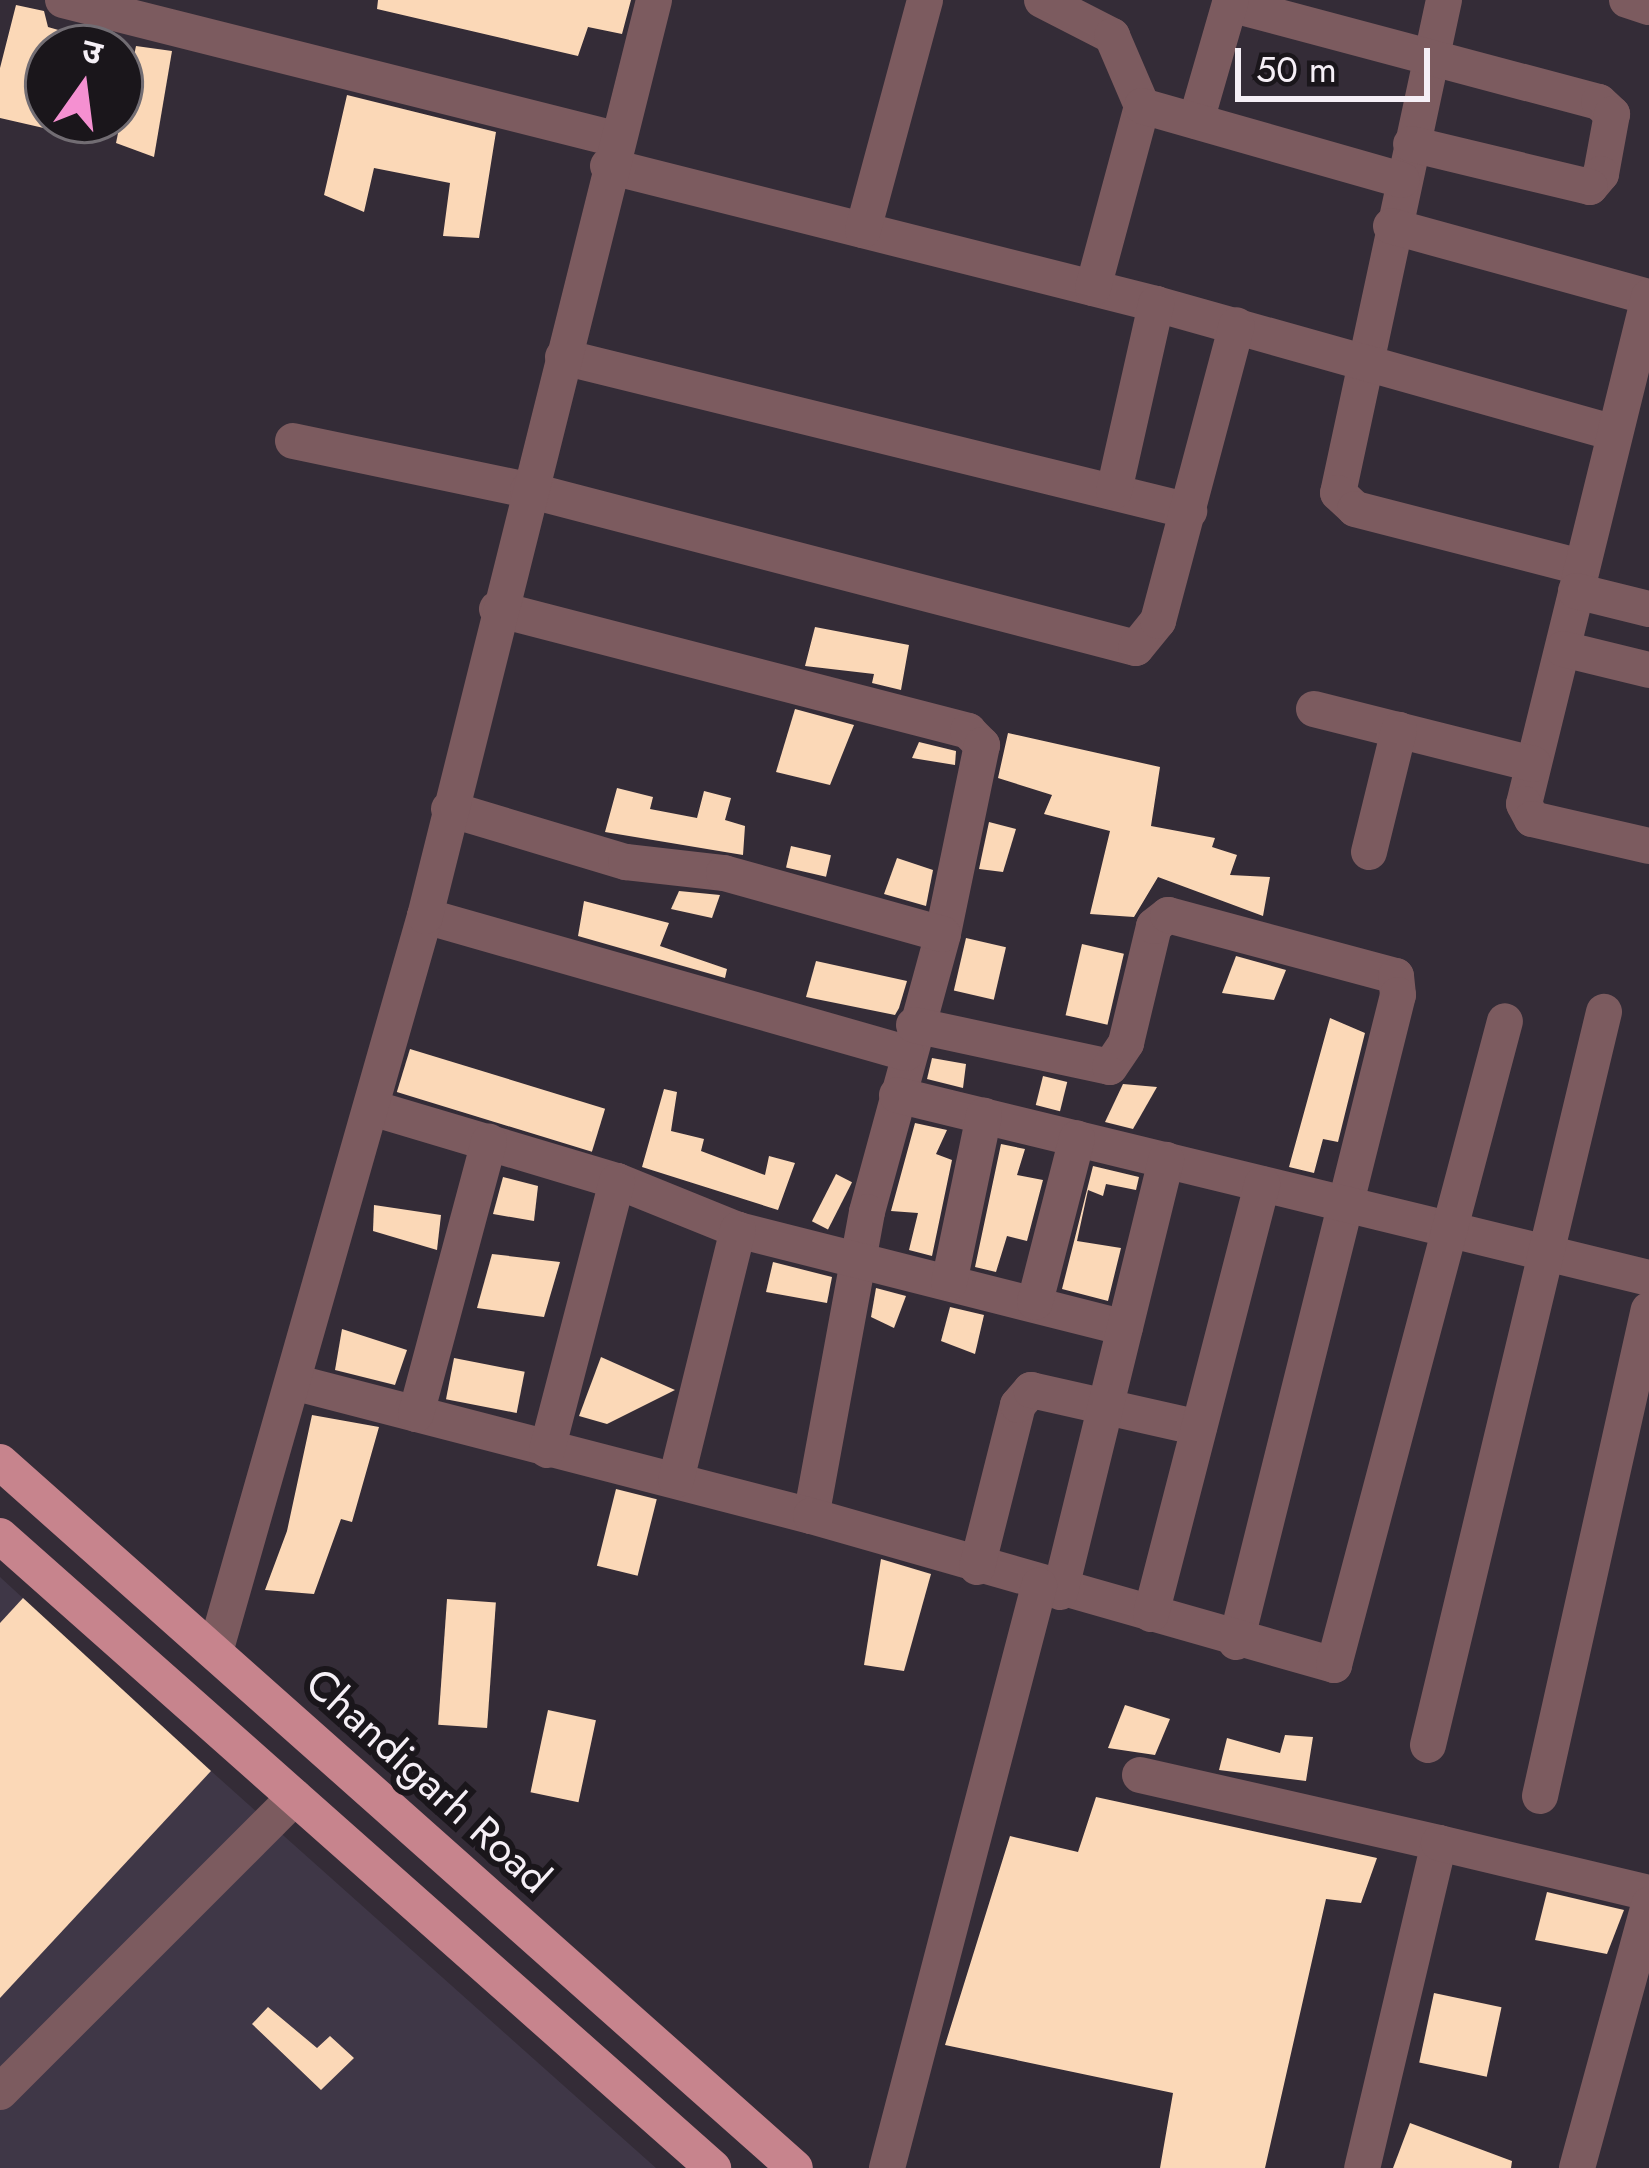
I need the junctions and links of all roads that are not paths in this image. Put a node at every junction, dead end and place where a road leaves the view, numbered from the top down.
1 (63, 0) edge
2 (654, 0) edge
3 (925, 0) edge
4 (1042, 0) edge
5 (1444, 0) edge
6 (1627, 0) edge
7 (1230, 2) edge
8 (1649, 7) edge
9 (160, 13) edge
10 (1430, 56) junction
11 (1142, 106) junction
12 (1196, 121) junction
13 (612, 153) junction
14 (1407, 162) junction
15 (1391, 226) junction
16 (863, 230) junction
17 (1094, 287) junction
18 (1649, 297) edge
19 (1156, 304) junction
20 (1237, 326) junction
21 (563, 357) junction
22 (1362, 361) junction
23 (1628, 417) edge
24 (293, 441) dead end
25 (528, 490) junction
26 (1114, 491) junction
27 (1189, 511) junction
28 (1579, 579) junction
29 (497, 609) junction
30 (1649, 609) edge
31 (1563, 649) junction
32 (1649, 670) edge
33 (1314, 709) dead end
34 (1399, 730) junction
35 (1533, 764) junction
36 (449, 809) junction
37 (1649, 846) edge
38 (1369, 852) dead end
39 (425, 916) junction
40 (943, 934) junction
41 (1604, 1012) dead end
42 (1504, 1021) dead end
43 (910, 1039) junction
44 (897, 1095) junction
45 (372, 1108) junction
46 (984, 1116) junction
47 (1077, 1138) junction
48 (489, 1142) junction
49 (1166, 1160) junction
50 (616, 1181) junction
51 (1262, 1184) junction
52 (1343, 1204) junction
53 (738, 1230) junction
54 (1445, 1232) junction
55 (1541, 1255) junction
56 (861, 1264) junction
57 (1649, 1278) edge
58 (949, 1283) junction
59 (1034, 1302) junction
60 (1649, 1310) edge
61 (1125, 1328) junction
62 (297, 1383) junction
63 (1107, 1404) junction
64 (416, 1414) junction
65 (1199, 1428) junction
66 (547, 1450) junction
67 (0, 1462) edge
68 (676, 1480) junction
69 (811, 1516) junction
70 (0, 1536) edge
71 (977, 1567) junction
72 (1049, 1589) junction
73 (1151, 1614) junction
74 (1236, 1642) junction
75 (215, 1652) junction
76 (1428, 1745) dead end
77 (1139, 1775) dead end
78 (1540, 1796) dead end
79 (295, 1797) junction
80 (1439, 1843) junction
81 (1649, 1893) edge
82 (1649, 1905) edge
83 (0, 2092) edge
84 (713, 2168) edge
85 (796, 2168) edge
86 (887, 2168) edge
87 (1362, 2168) edge
88 (1577, 2168) edge

1 - 9 street
2 - 13 street
3 - 16 street
4 - 11 street
5 - 10 street
6 - 8 street
7 - 10 street
7 - 12 street
9 - 13 street
10 - 14 street
10 - 14 street
11 - 12 street
11 - 17 street
12 - 14 street
13 - 16 street
13 - 21 street
14 - 15 street
15 - 18 street
15 - 22 street
16 - 17 street
17 - 19 street
18 - 23 street
19 - 20 street
19 - 26 street
20 - 22 street
20 - 27 street
21 - 25 street
21 - 26 street
22 - 23 street
22 - 28 street
23 - 28 street
24 - 25 street
25 - 27 street
25 - 29 street
26 - 27 street
28 - 30 street
28 - 31 street
29 - 36 street
29 - 40 street
31 - 32 street
31 - 35 street
33 - 34 street
34 - 35 street
34 - 38 street
35 - 37 street
36 - 39 street
36 - 40 street
39 - 43 street
39 - 45 street
40 - 43 street
41 - 55 street
42 - 54 street
43 - 44 street
43 - 52 street
44 - 46 street
44 - 56 street
45 - 48 street
45 - 62 street
46 - 47 street
46 - 58 street
47 - 49 street
47 - 59 street
48 - 50 street
48 - 64 street
49 - 51 street
49 - 61 street
50 - 53 street
50 - 66 street
51 - 52 street
51 - 65 street
52 - 54 street
52 - 74 street
53 - 56 street
53 - 68 street
54 - 55 street
54 - 74 street
55 - 57 street
55 - 76 street
56 - 58 street
56 - 69 street
58 - 59 street
59 - 61 street
60 - 78 street
61 - 63 street
62 - 64 street
62 - 75 street
63 - 65 street
63 - 71 street
63 - 72 street
64 - 66 street
65 - 73 street
66 - 68 street
67 - 75 main road, Chandigarh Road
68 - 69 street
69 - 71 street
70 - 79 main road
71 - 72 street
72 - 73 street
72 - 86 street
73 - 74 street
75 - 85 main road, Chandigarh Road
77 - 80 street
79 - 83 street
79 - 84 main road
80 - 81 street
80 - 87 street
82 - 88 street

